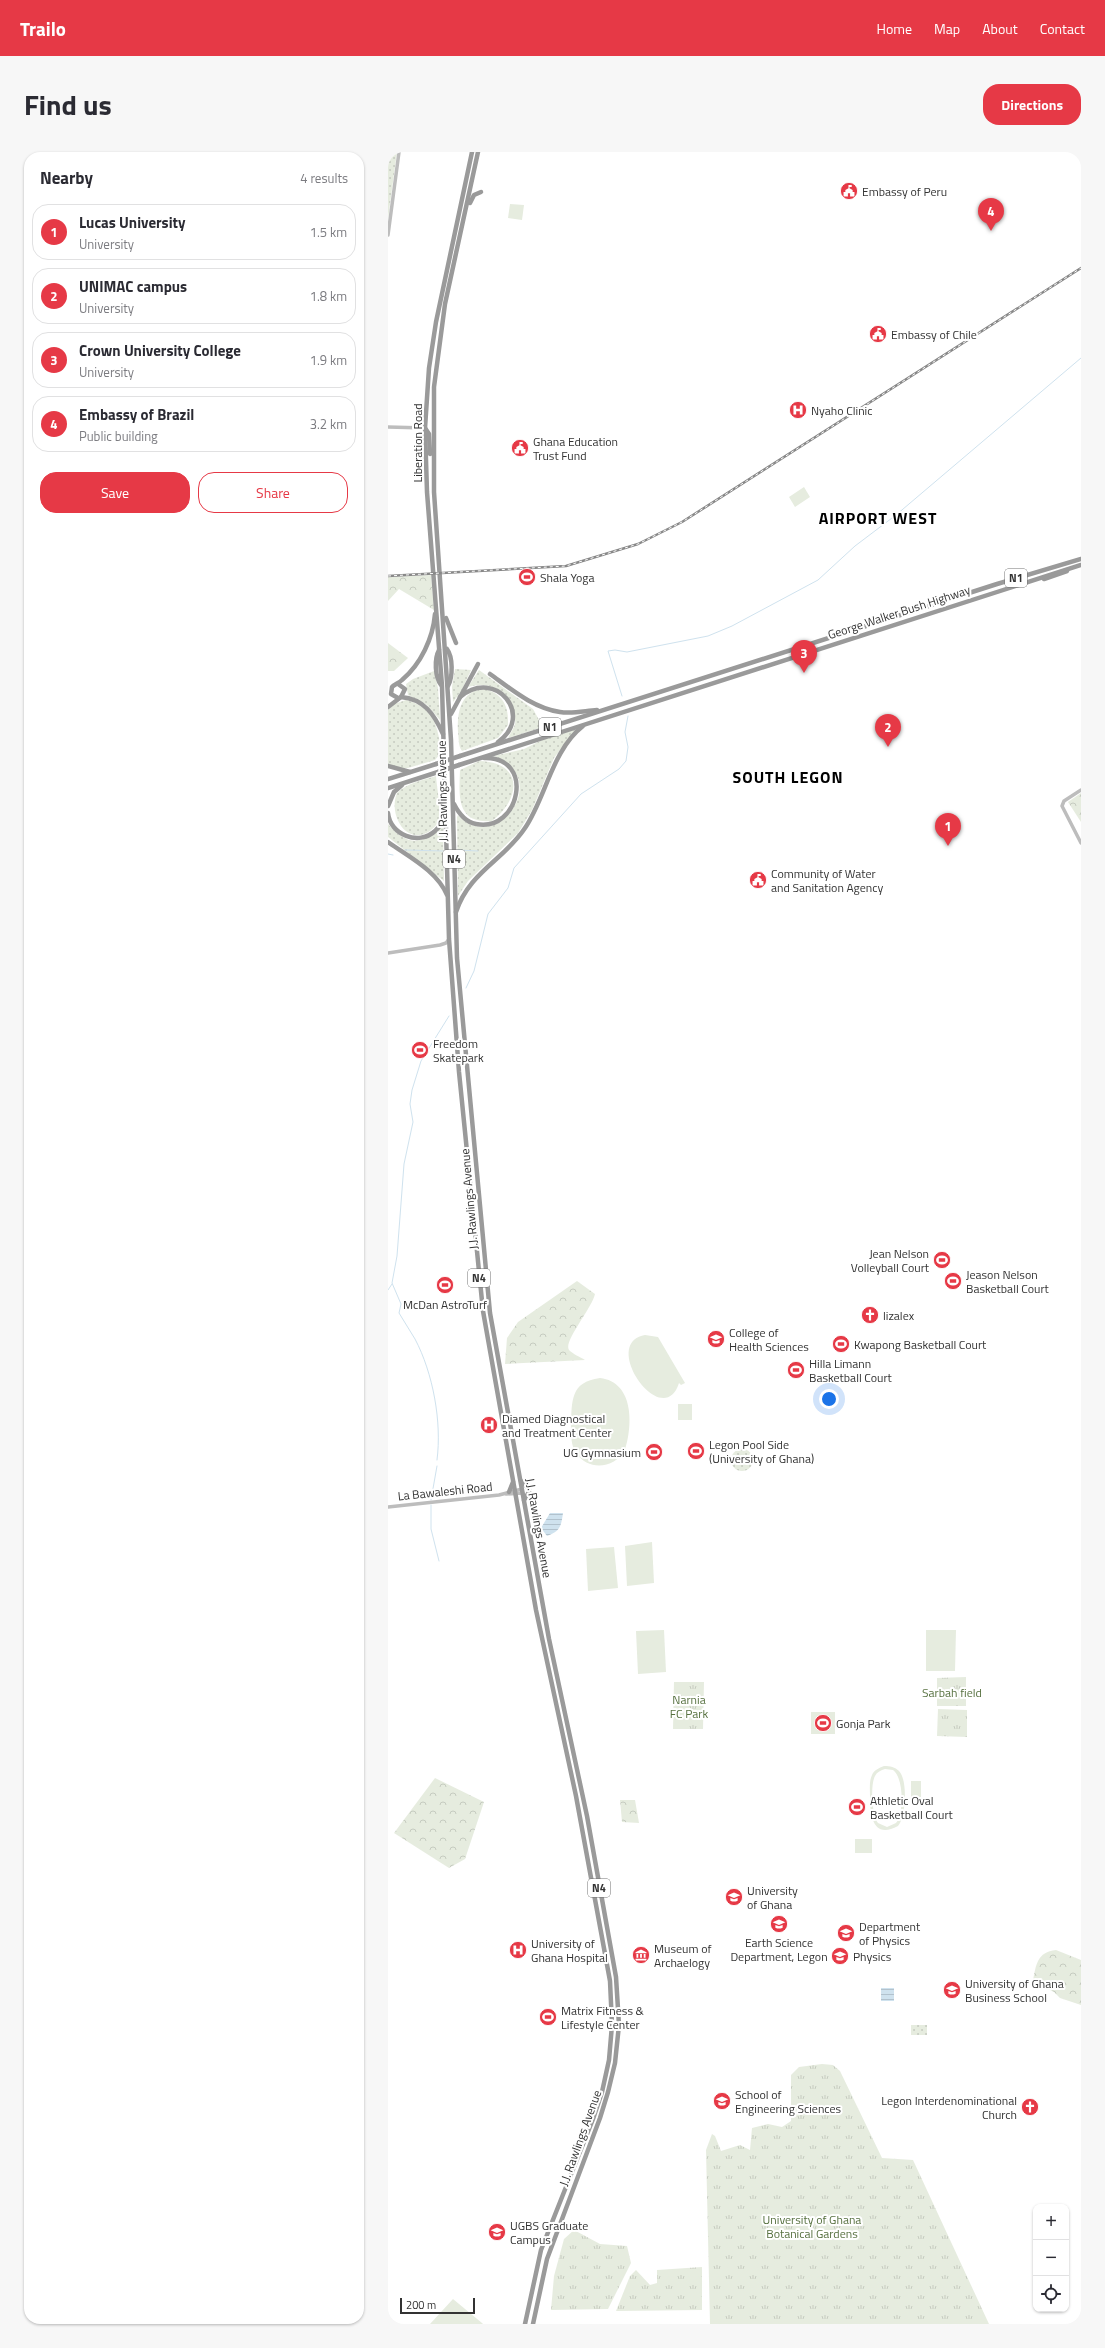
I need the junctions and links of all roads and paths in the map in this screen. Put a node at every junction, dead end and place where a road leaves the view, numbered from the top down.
1 (399, 152) edge
2 (474, 152) edge
3 (478, 152) edge
4 (470, 190) junction
5 (481, 192) dead end
6 (465, 212) junction
7 (388, 235) edge
8 (388, 427) edge
9 (425, 428) junction
10 (433, 463) junction
11 (1081, 559) edge
12 (1081, 565) edge
13 (436, 602) junction
14 (443, 611) junction
15 (456, 643) dead end
16 (478, 664) dead end
17 (490, 674) dead end
18 (398, 684) junction
19 (390, 692) edge
20 (400, 697) junction
21 (460, 697) junction
22 (388, 707) edge
23 (606, 709) junction
24 (450, 719) junction
25 (586, 724) junction
26 (444, 738) junction
27 (494, 745) junction
28 (476, 759) junction
29 (388, 766) edge
30 (411, 772) junction
31 (388, 779) edge
32 (409, 781) junction
33 (388, 788) edge
34 (1081, 790) edge
35 (453, 803) junction
36 (388, 806) edge
37 (446, 806) junction
38 (388, 813) edge
39 (388, 842) edge
40 (1081, 843) edge
41 (449, 898) junction
42 (455, 916) junction
43 (449, 939) junction
44 (388, 953) edge
45 (520, 1481) junction
46 (513, 1482) junction
47 (522, 1491) junction
48 (515, 1492) junction
49 (508, 1493) junction
50 (516, 1500) junction
51 (524, 1500) junction
52 (388, 1507) edge
53 (525, 2324) edge
54 (533, 2324) edge

1 - 7 main road
2 - 4 highway
2 - 9 highway, Liberation Road
3 - 4 highway, Liberation Road
4 - 6 highway, Liberation Road
5 - 6 highway
6 - 10 highway, Liberation Road
8 - 9 main road
9 - 10 highway
9 - 13 highway, Liberation Road
10 - 14 highway, Liberation Road
11 - 23 highway, George Walker Bush Highway / N1
12 - 25 highway, George Walker Bush Highway / N1
13 - 18 highway
13 - 26 highway, Liberation Road
14 - 15 highway
14 - 24 highway, Liberation Road
16 - 21 highway
17 - 23 highway
18 - 19 highway
18 - 20 highway
19 - 20 highway
20 - 22 highway
20 - 26 highway
21 - 24 highway
21 - 27 highway
23 - 27 highway, N1
24 - 35 highway, J.J. Rawlings Avenue / N4
25 - 28 highway, N1
25 - 42 highway
26 - 37 highway, J.J. Rawlings Avenue / N4
27 - 30 highway, N1, bridge
28 - 32 highway, N1, bridge
28 - 35 highway
29 - 30 highway
30 - 31 highway, N1
32 - 33 highway, N1
32 - 36 highway
34 - 40 main road
35 - 42 highway, J.J. Rawlings Avenue / N4
37 - 38 highway
37 - 41 highway, J.J. Rawlings Avenue / N4
39 - 41 highway
41 - 43 highway, J.J. Rawlings Avenue / N4
42 - 45 highway, J.J. Rawlings Avenue / N4
43 - 44 main road
43 - 46 highway, J.J. Rawlings Avenue / N4
45 - 47 highway, J.J. Rawlings Avenue / N4
45 - 51 highway
46 - 48 highway, J.J. Rawlings Avenue / N4
46 - 49 highway
47 - 48 main road, La Bawaleshi Road
47 - 51 highway, J.J. Rawlings Avenue / N4
48 - 49 main road, La Bawaleshi Road
48 - 50 highway, J.J. Rawlings Avenue / N4
49 - 50 highway
49 - 52 main road, La Bawaleshi Road
50 - 53 highway, J.J. Rawlings Avenue / N4
51 - 54 highway, J.J. Rawlings Avenue / N4

